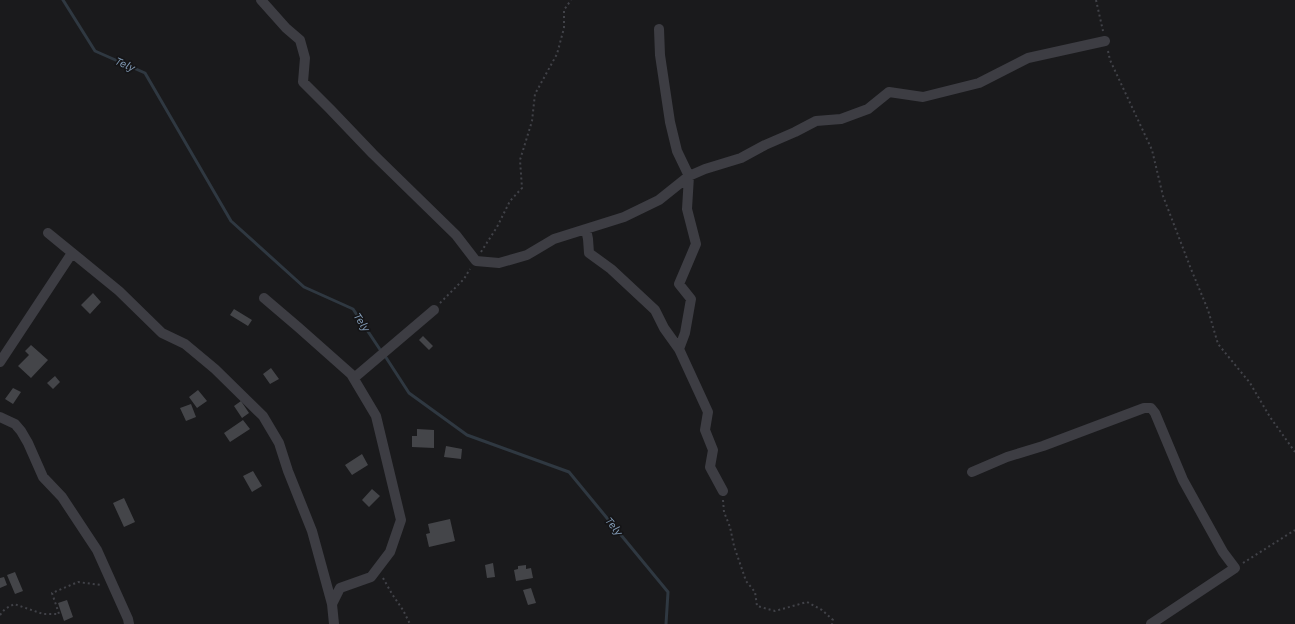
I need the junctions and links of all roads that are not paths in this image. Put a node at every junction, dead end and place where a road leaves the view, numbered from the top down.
1 (261, 0) edge
2 (659, 29) dead end
3 (1105, 41) road end
4 (688, 176) junction
5 (586, 230) junction
6 (48, 233) dead end
7 (72, 253) junction
8 (264, 298) dead end
9 (434, 310) road end
10 (679, 350) junction
11 (0, 362) edge
12 (354, 378) junction
13 (0, 417) edge
14 (972, 472) dead end
15 (723, 491) road end
16 (332, 604) junction
17 (129, 624) edge
18 (334, 624) edge
19 (1151, 624) edge

1 - 5 street
2 - 4 street
3 - 4 street
4 - 5 street
4 - 10 street
5 - 10 street
6 - 7 street
7 - 11 street
7 - 16 street
8 - 12 street
9 - 12 street
10 - 15 street
12 - 16 street
13 - 17 street
14 - 19 street
16 - 18 street

